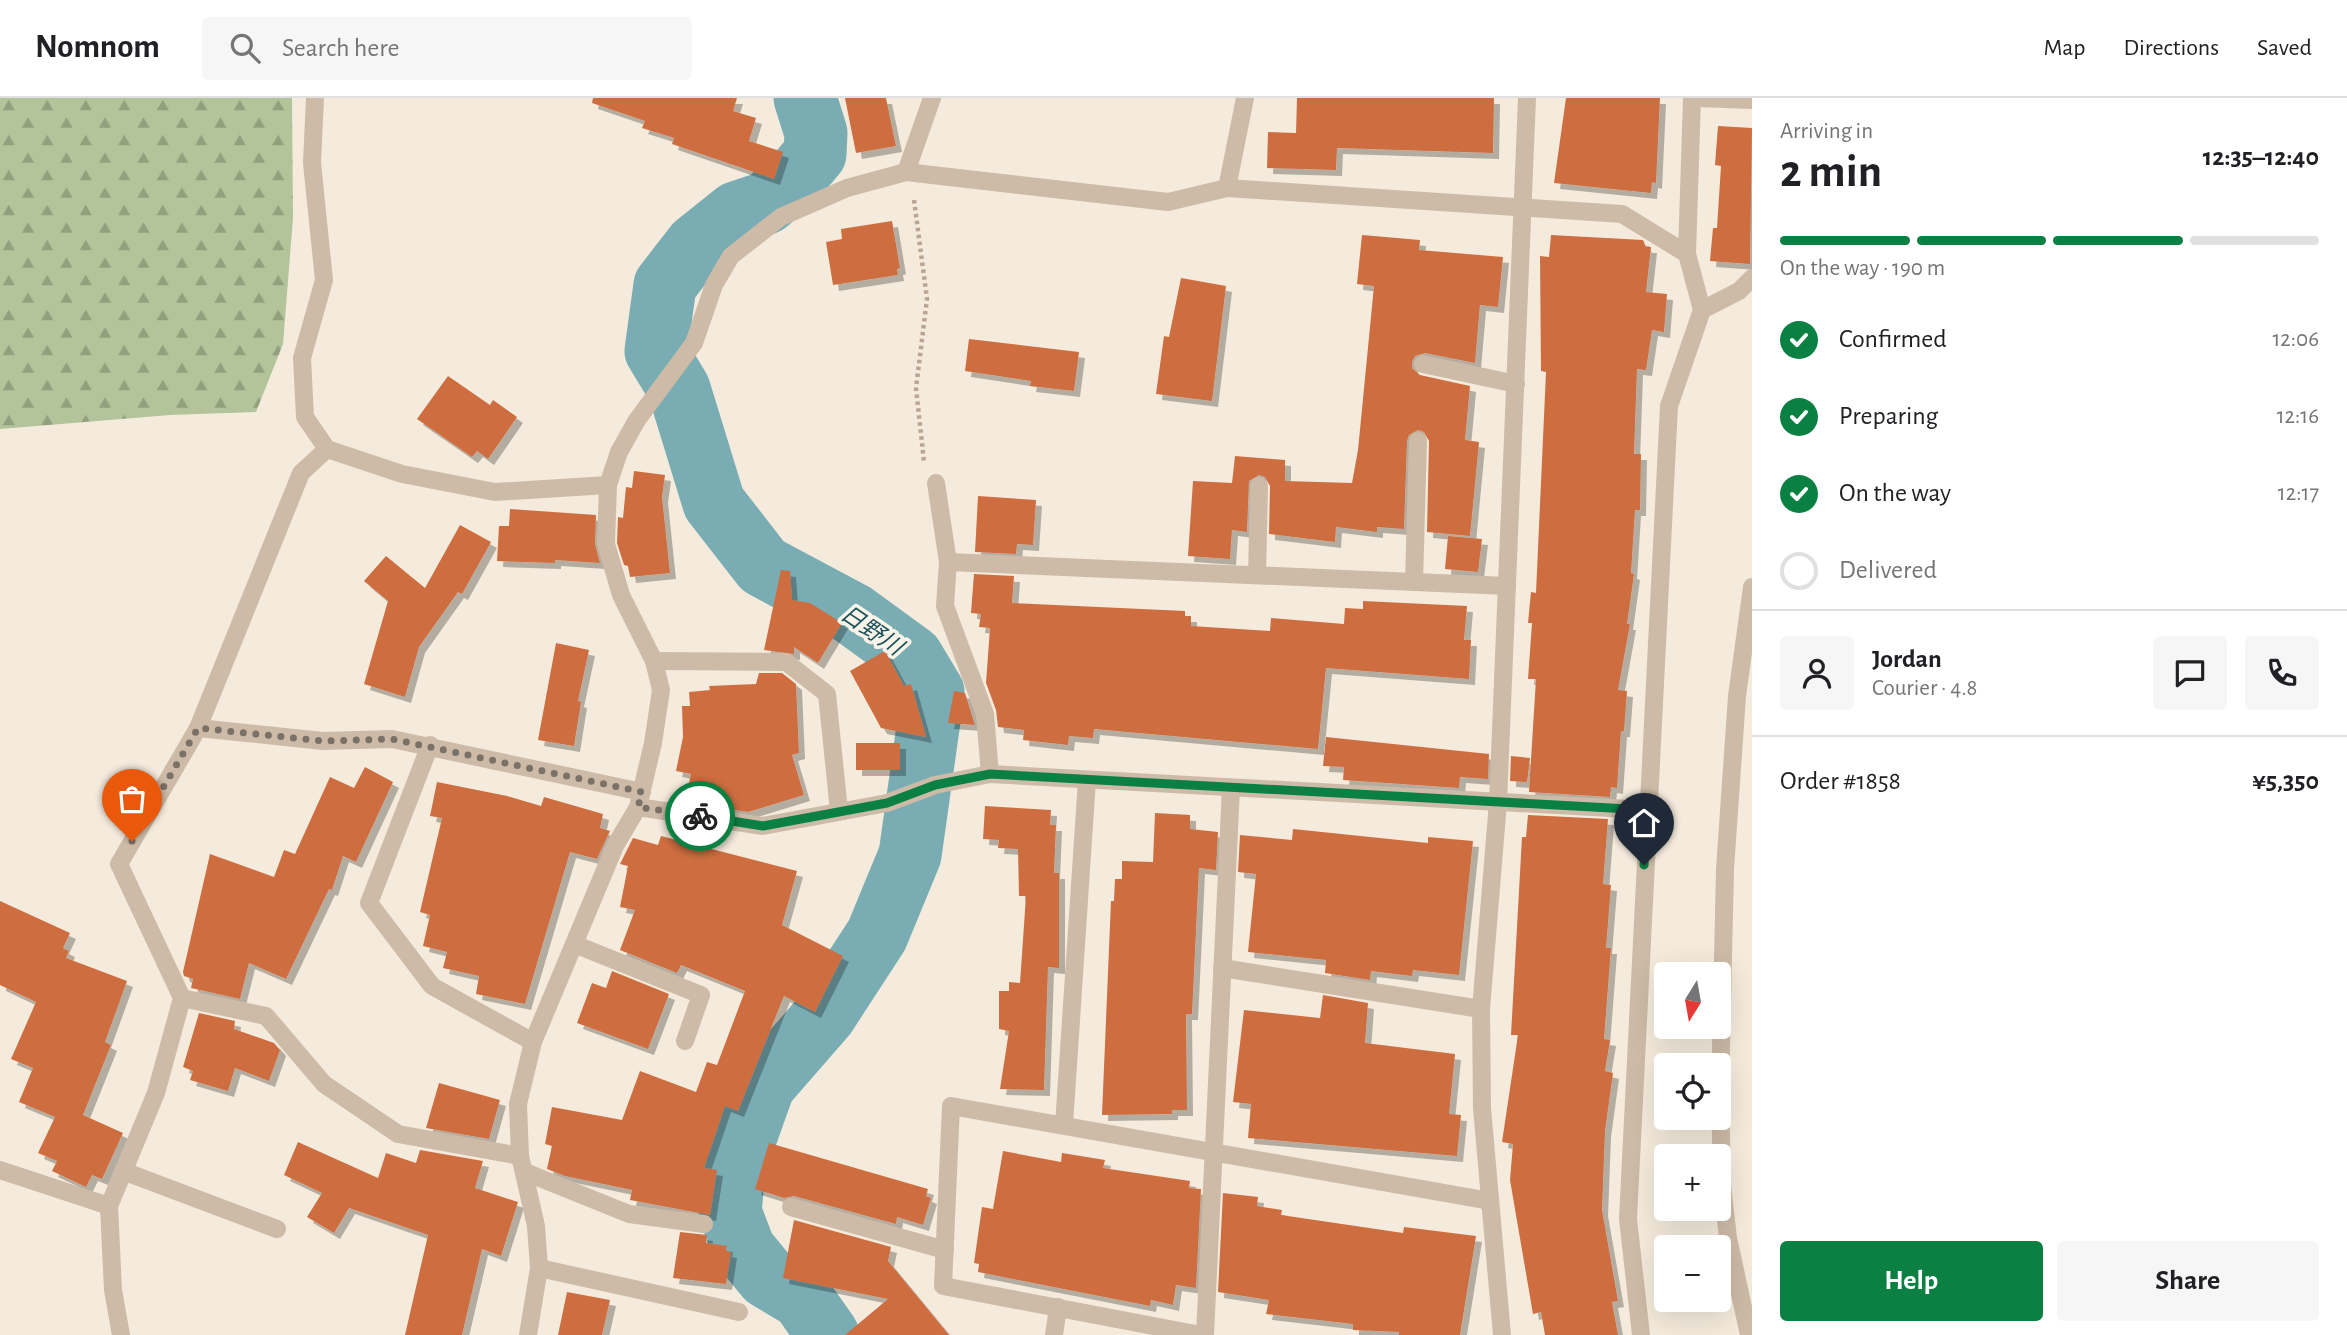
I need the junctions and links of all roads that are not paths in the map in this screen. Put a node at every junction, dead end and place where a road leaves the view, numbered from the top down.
1 (315, 98) edge
2 (932, 98) edge
3 (1245, 98) edge
4 (1527, 98) edge
5 (1694, 98) edge
6 (1752, 100) edge
7 (906, 172) junction
8 (1227, 188) junction
9 (1525, 205) junction
10 (1686, 254) junction
11 (1752, 278) edge
12 (1702, 310) junction
13 (1423, 365) dead end
14 (1516, 384) junction
15 (1418, 441) dead end
16 (327, 449) junction
17 (936, 484) road end
18 (608, 485) junction
19 (1259, 486) dead end
20 (948, 562) junction
21 (1257, 575) junction
22 (1414, 582) junction
23 (1507, 586) junction
24 (1752, 587) edge
25 (654, 661) junction
26 (198, 728) junction
27 (430, 745) junction
28 (990, 774) junction
29 (1087, 780) junction
30 (1231, 788) junction
31 (640, 799) junction
32 (1498, 802) junction
33 (1647, 810) junction
34 (839, 811) junction
35 (574, 944) junction
36 (1222, 968) junction
37 (182, 998) junction
38 (1481, 1009) junction
39 (685, 1041) dead end
40 (533, 1042) junction
41 (1064, 1125) junction
42 (1213, 1153) junction
43 (523, 1164) junction
44 (0, 1170) edge
45 (123, 1171) junction
46 (1490, 1201) junction
47 (108, 1206) junction
48 (791, 1207) dead end
49 (704, 1224) dead end
50 (277, 1229) dead end
51 (945, 1250) junction
52 (539, 1268) junction
53 (1058, 1307) junction
54 (739, 1312) dead end
55 (121, 1335) edge
56 (528, 1335) edge
57 (1054, 1335) edge
58 (1203, 1335) edge
59 (1502, 1335) edge
60 (1641, 1335) edge
61 (1749, 1335) edge

1 - 16 street
2 - 7 street
3 - 8 street
4 - 9 street
5 - 6 street
5 - 10 street
7 - 8 street
7 - 18 street
8 - 9 street
9 - 10 street
9 - 14 street
10 - 12 street
11 - 12 street
12 - 33 street
13 - 14 street
14 - 23 street
15 - 22 street
16 - 18 street
16 - 26 street
17 - 20 street
18 - 25 street
19 - 21 street
20 - 21 street
20 - 28 street
21 - 22 street
22 - 23 street
23 - 32 street
24 - 61 street
25 - 31 street
25 - 34 street
26 - 27 street
26 - 37 street
27 - 31 street
27 - 40 street
28 - 29 street
28 - 34 street
29 - 30 street
29 - 41 street
30 - 32 street
30 - 36 street
31 - 34 street
31 - 35 street
32 - 33 street
32 - 38 street
33 - 60 street
35 - 39 street
35 - 40 street
36 - 38 street
36 - 42 street
37 - 43 street
37 - 45 street
38 - 46 street
40 - 43 street
41 - 42 street
41 - 51 street
42 - 46 street
42 - 58 street
43 - 49 street
43 - 52 street
44 - 47 street
45 - 47 street
45 - 50 street
46 - 59 street
47 - 55 street
48 - 51 street
51 - 53 street
52 - 54 street
52 - 56 street
53 - 57 street
53 - 58 street

